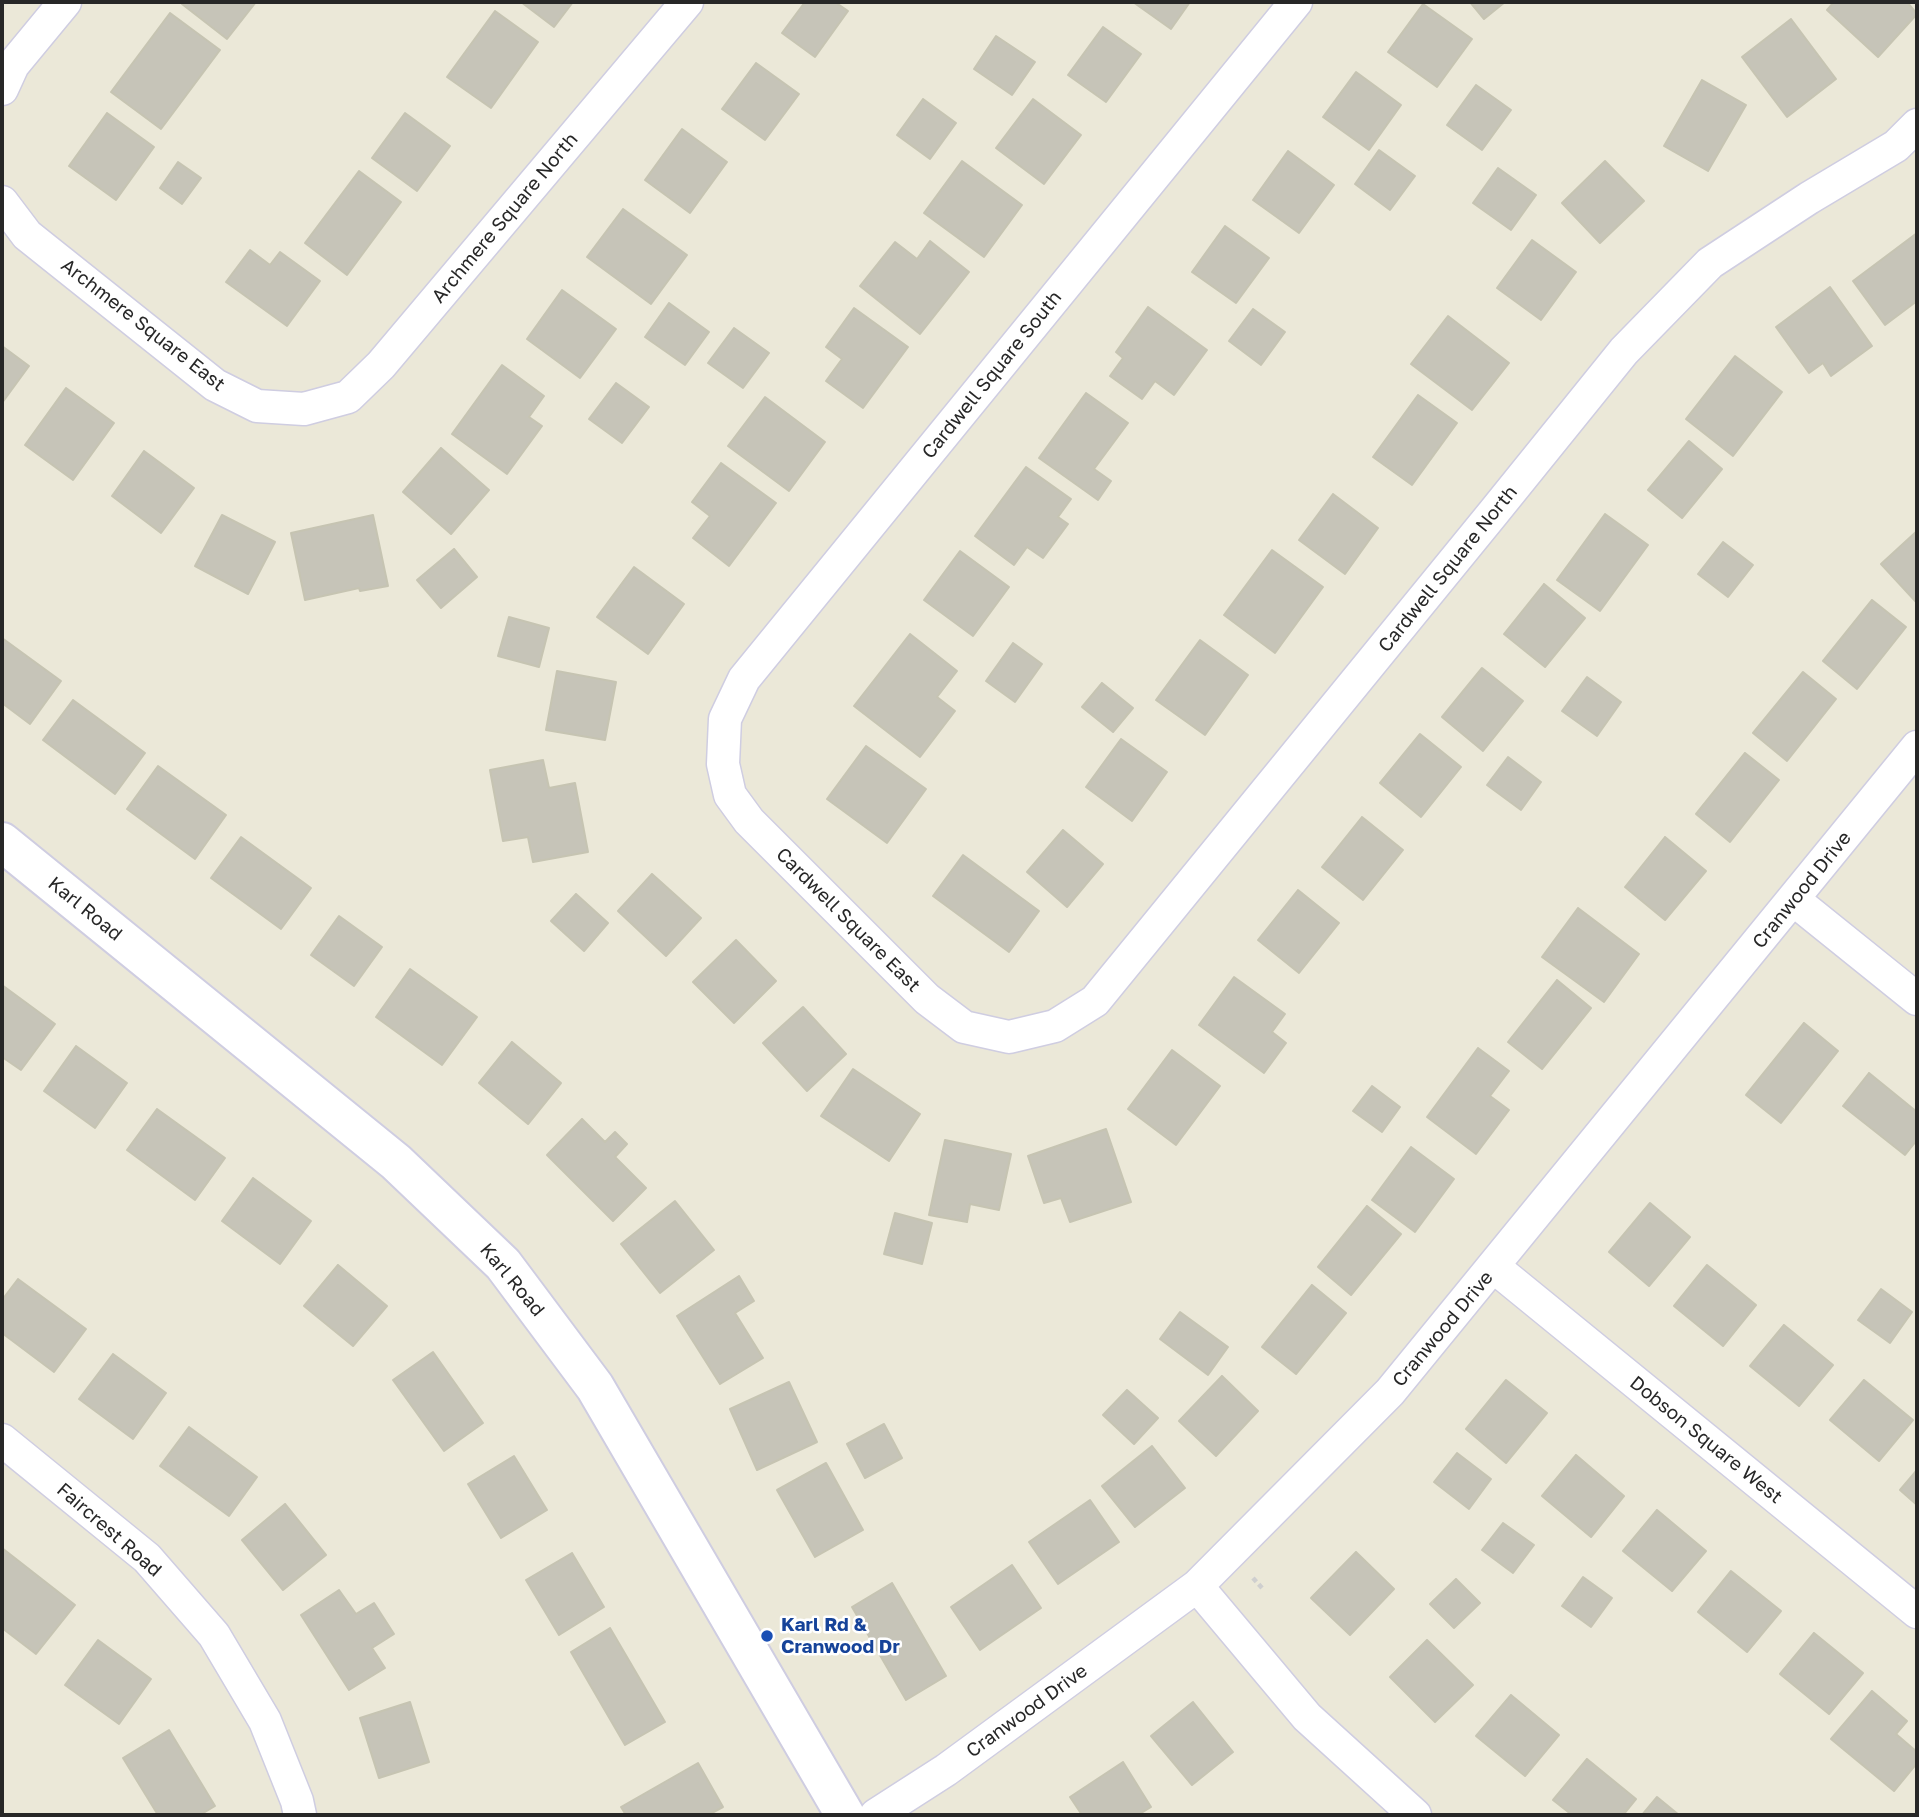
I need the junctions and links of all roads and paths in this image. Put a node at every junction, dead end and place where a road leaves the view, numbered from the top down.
1 (65, 2) edge
2 (687, 2) edge
3 (1296, 2) edge
4 (2, 89) edge
5 (1917, 125) edge
6 (2, 202) edge
7 (304, 409) joint
8 (1917, 747) edge
9 (723, 764) joint
10 (2, 842) edge
11 (1794, 900) junction
12 (1917, 999) edge
13 (1009, 1037) joint
14 (1494, 1267) junction
15 (2, 1440) edge
16 (1253, 1577) dead end
17 (1197, 1586) junction
18 (1262, 1588) dead end
19 (1917, 1612) edge
20 (300, 1815) edge
21 (845, 1815) edge
22 (876, 1815) edge
23 (1415, 1815) edge

1 - 4 street
2 - 7 street, Archmere Square North
3 - 9 street, Cardwell Square South
5 - 13 street, Cardwell Square North
6 - 7 street, Archmere Square East
8 - 11 street, Cranwood Drive
9 - 13 street, Cardwell Square East
10 - 21 street, Karl Road
11 - 12 street
11 - 14 street, Cranwood Drive
14 - 17 street, Cranwood Drive
14 - 19 street, Dobson Square West
15 - 20 street, Faircrest Road
16 - 18 path
17 - 22 street, Cranwood Drive
17 - 23 street

